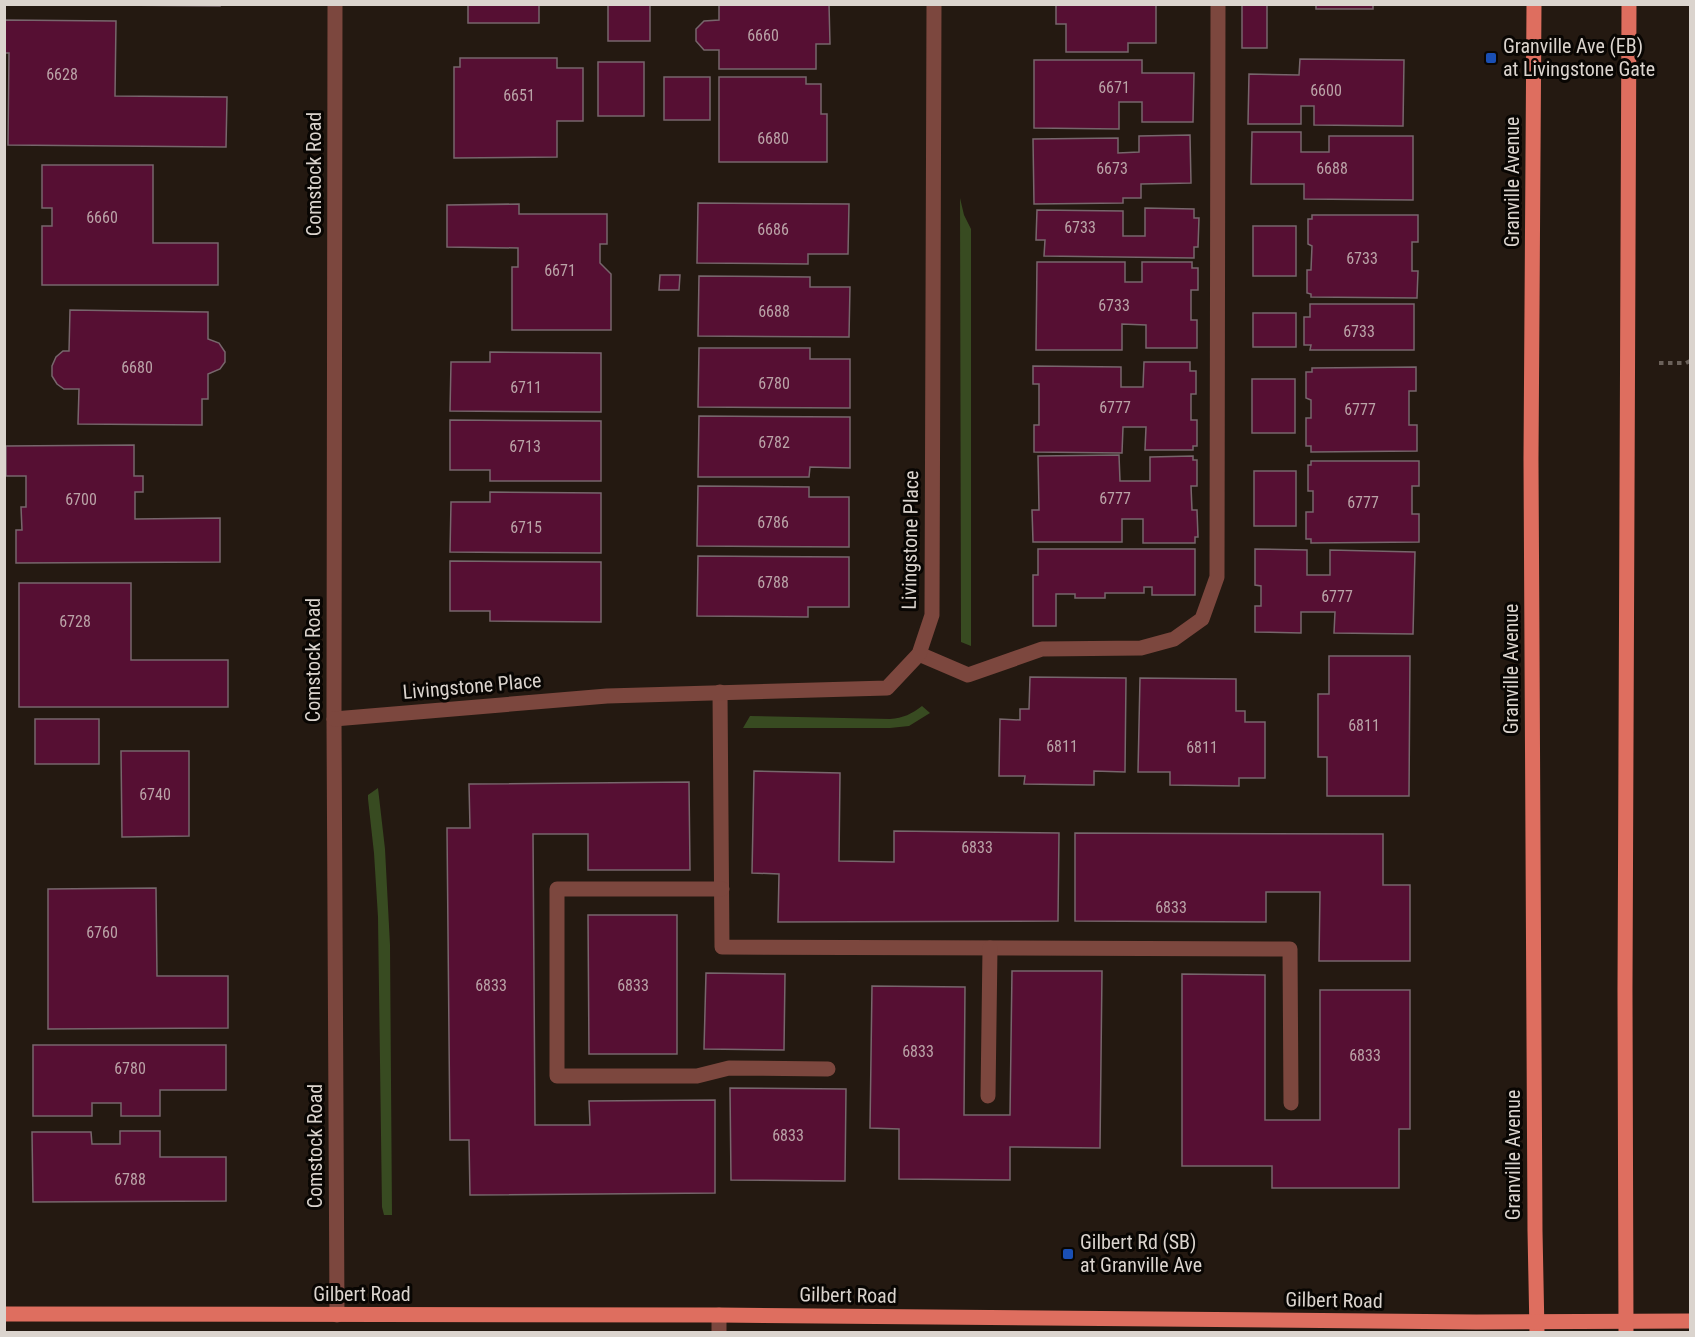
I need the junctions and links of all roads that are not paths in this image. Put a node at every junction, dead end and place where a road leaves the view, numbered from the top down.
1 (335, 4) edge
2 (934, 4) edge
3 (1218, 4) edge
4 (1534, 4) edge
5 (1629, 4) edge
6 (919, 654) junction
7 (720, 692) junction
8 (334, 719) junction
9 (722, 889) junction
10 (990, 948) junction
11 (828, 1069) dead end
12 (988, 1096) dead end
13 (1291, 1104) dead end
14 (4, 1314) edge
15 (337, 1315) junction
16 (719, 1315) junction
17 (1690, 1321) edge
18 (1537, 1327) edge
19 (1626, 1327) edge
20 (719, 1332) edge

1 - 8 street, Comstock Road
2 - 6 street, Livingstone Place
3 - 6 street
4 - 18 main road, Granville Avenue
5 - 19 main road
6 - 7 street, Livingstone Place
7 - 8 street, Livingstone Place
7 - 9 street
8 - 15 street, Comstock Road
9 - 10 street
9 - 11 street
10 - 12 street
10 - 13 street
14 - 15 main road, Gilbert Road
15 - 16 main road, Gilbert Road
16 - 18 main road, Gilbert Road
16 - 20 street
17 - 19 main road, Gilbert Road
18 - 19 main road, Gilbert Road

